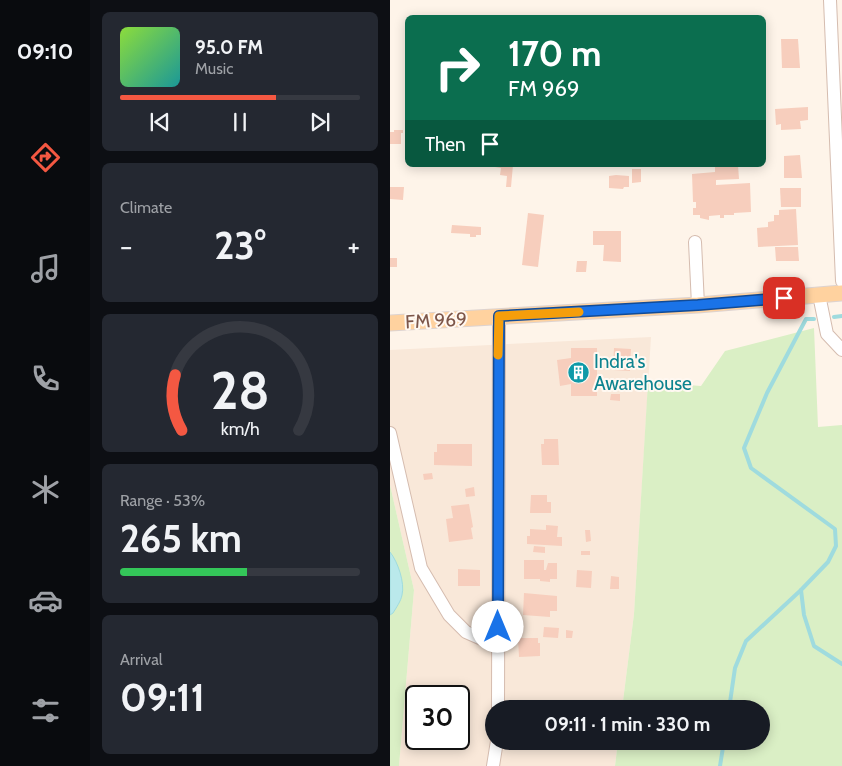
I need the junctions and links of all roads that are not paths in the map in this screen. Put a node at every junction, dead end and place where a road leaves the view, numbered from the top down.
1 (830, 0) edge
2 (840, 206) edge
3 (695, 242) dead end
4 (842, 281) edge
5 (842, 292) edge
6 (819, 295) junction
7 (698, 305) junction
8 (499, 316) junction
9 (390, 323) edge
10 (842, 350) edge
11 (390, 434) edge
12 (498, 646) junction
13 (498, 700) edge
14 (496, 750) edge
15 (493, 766) edge

1 - 2 street
2 - 4 street
3 - 7 street
5 - 6 main road, FM 969 / FM 969
6 - 7 main road, FM 969 / FM 969
6 - 10 street
7 - 8 main road, FM 969 / FM 969
8 - 9 main road, FM 969 / FM 969
8 - 12 street
11 - 12 street
12 - 13 street
14 - 15 street

